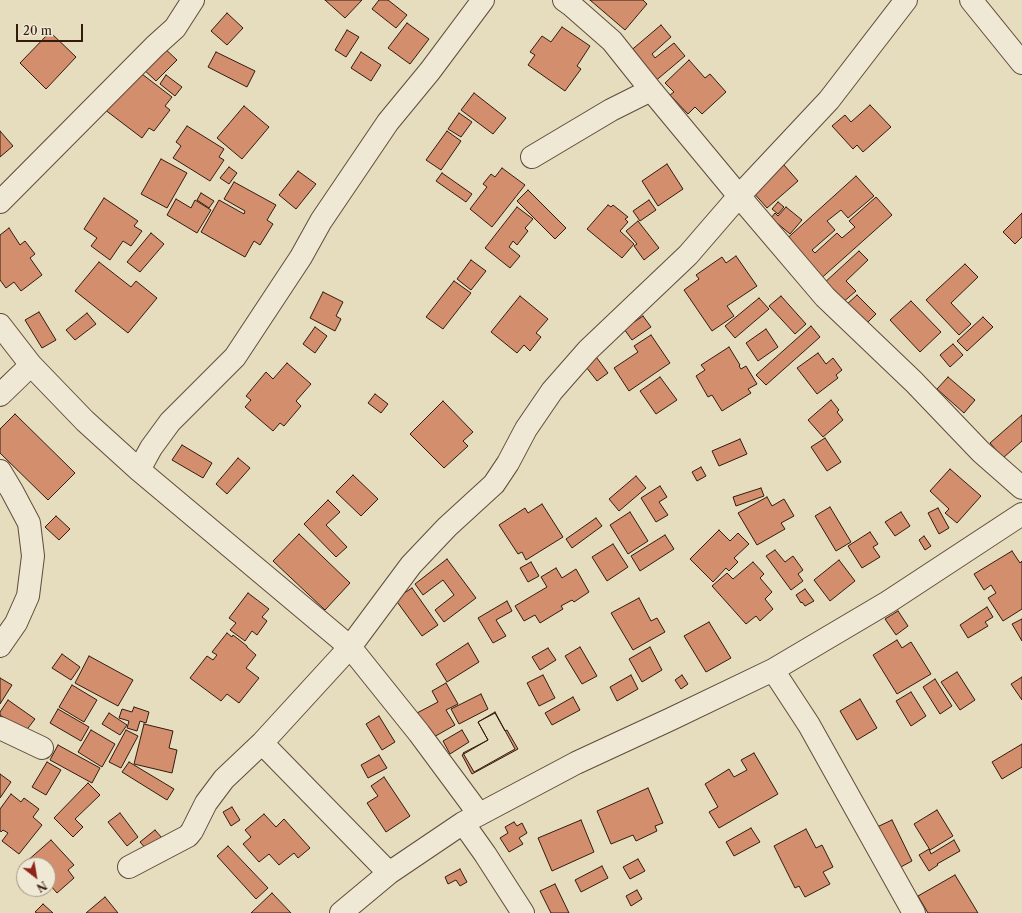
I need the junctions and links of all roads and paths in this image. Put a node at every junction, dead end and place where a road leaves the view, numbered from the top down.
1 (192, 0) edge
2 (483, 0) edge
3 (906, 0) edge
4 (971, 0) edge
5 (570, 2) edge
6 (1022, 64) edge
7 (651, 90) junction
8 (532, 157) dead end
9 (739, 196) junction
10 (0, 202) edge
11 (0, 325) edge
12 (31, 365) junction
13 (0, 395) edge
14 (138, 470) junction
15 (0, 471) edge
16 (1022, 488) edge
17 (1022, 514) edge
18 (0, 646) edge
19 (350, 647) junction
20 (773, 670) junction
21 (0, 728) edge
22 (262, 743) junction
23 (42, 748) dead end
24 (471, 819) junction
25 (129, 867) dead end
26 (389, 873) junction
27 (341, 913) edge
28 (523, 913) edge
29 (914, 913) edge

1 - 10 street
2 - 14 street
3 - 9 street
4 - 6 street
5 - 7 street
7 - 8 street
7 - 9 street
9 - 16 street
9 - 19 street
11 - 12 street
12 - 13 street
12 - 14 street
14 - 19 street
15 - 18 street
17 - 20 street
19 - 22 street
19 - 24 street
20 - 24 street
20 - 29 street
21 - 23 street
22 - 25 street
22 - 26 street
24 - 26 street
24 - 28 street
26 - 27 street

